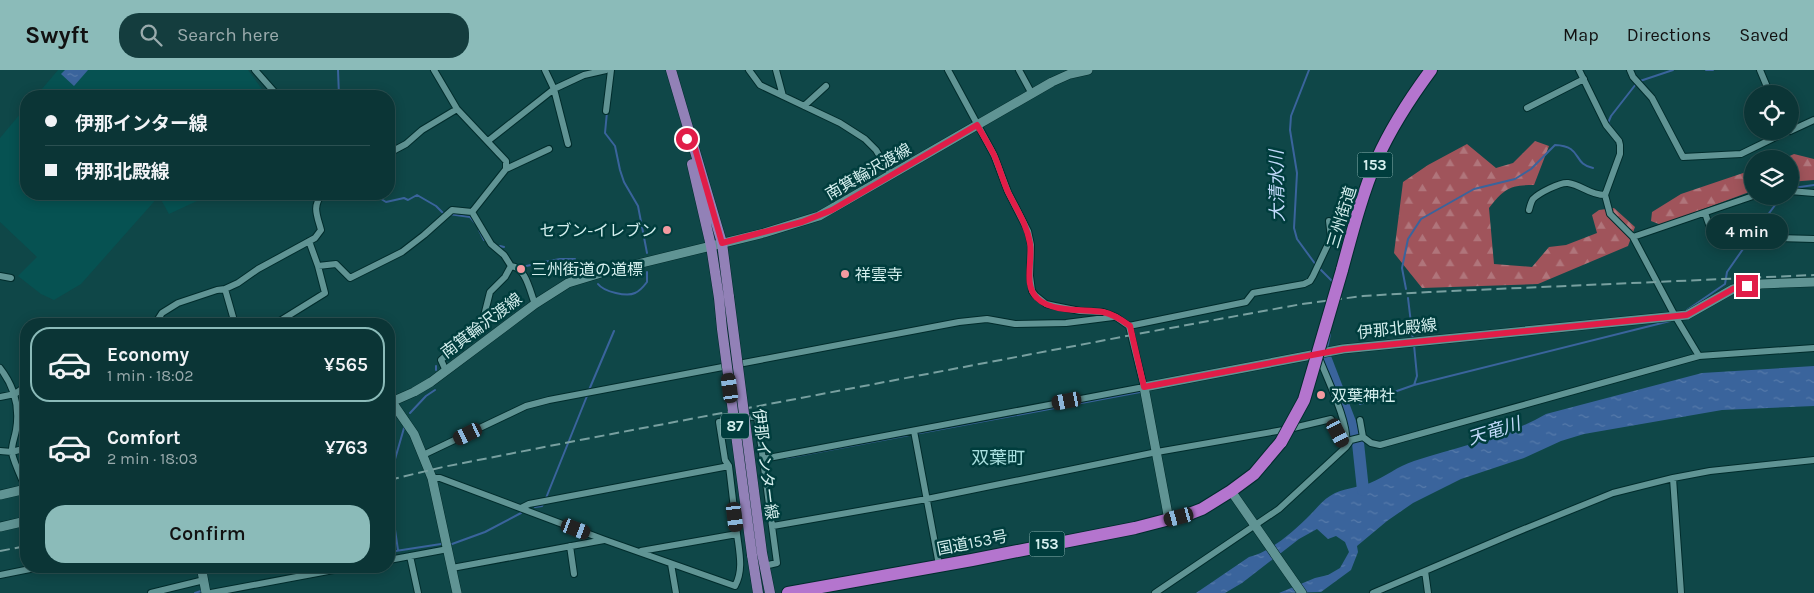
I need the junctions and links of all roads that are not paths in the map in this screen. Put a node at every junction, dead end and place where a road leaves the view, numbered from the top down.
1 (255, 70) edge
2 (545, 70) edge
3 (606, 70) edge
4 (611, 70) edge
5 (671, 70) edge
6 (750, 70) edge
7 (776, 70) edge
8 (948, 70) edge
9 (1019, 70) edge
10 (1088, 70) edge
11 (1431, 70) edge
12 (1578, 70) edge
13 (1630, 70) edge
14 (1760, 70) edge
15 (435, 71) edge
16 (1584, 80) junction
17 (1766, 85) edge
18 (826, 86) dead end
19 (273, 90) edge
20 (554, 90) junction
21 (1032, 94) junction
22 (783, 96) junction
23 (804, 106) junction
24 (1527, 108) dead end
25 (457, 109) junction
26 (606, 111) dead end
27 (1814, 120) edge
28 (977, 125) junction
29 (1799, 127) edge
30 (689, 135) junction
31 (1768, 140) edge
32 (488, 141) junction
33 (568, 144) dead end
34 (549, 149) dead end
35 (395, 150) edge
36 (506, 169) junction
37 (891, 175) junction
38 (1799, 192) edge
39 (1814, 193) edge
40 (1605, 195) junction
41 (1744, 199) edge
42 (318, 200) edge
43 (1360, 208) junction
44 (1529, 210) dead end
45 (472, 212) junction
46 (1705, 213) junction
47 (1330, 221) dead end
48 (1633, 237) junction
49 (1330, 238) junction
50 (1814, 239) edge
51 (309, 241) junction
52 (722, 243) junction
53 (711, 246) junction
54 (318, 266) junction
55 (511, 266) junction
56 (1342, 270) joint
57 (0, 276) edge
58 (11, 278) dead end
59 (1814, 282) edge
60 (225, 289) junction
61 (724, 298) junction
62 (535, 304) junction
63 (1675, 316) junction
64 (1116, 317) junction
65 (159, 318) edge
66 (233, 318) edge
67 (285, 318) edge
68 (1130, 326) junction
69 (1814, 348) edge
70 (1323, 353) junction
71 (1699, 356) junction
72 (0, 368) edge
73 (446, 372) junction
74 (1144, 387) junction
75 (20, 390) edge
76 (15, 394) junction
77 (0, 397) edge
78 (395, 400) edge
79 (395, 409) edge
80 (1360, 420) dead end
81 (914, 433) junction
82 (1363, 437) junction
83 (1346, 447) junction
84 (20, 450) edge
85 (0, 451) edge
86 (12, 452) junction
87 (1157, 452) junction
88 (423, 455) junction
89 (763, 459) junction
90 (1814, 460) edge
91 (729, 466) junction
92 (20, 473) edge
93 (432, 478) junction
94 (1673, 478) junction
95 (20, 490) edge
96 (1232, 491) junction
97 (0, 495) edge
98 (927, 499) junction
99 (521, 508) junction
100 (1169, 520) junction
101 (20, 522) edge
102 (773, 526) junction
103 (0, 527) edge
104 (1257, 527) junction
105 (737, 534) junction
106 (605, 540) junction
107 (570, 546) junction
108 (448, 549) junction
109 (639, 552) junction
110 (410, 556) junction
111 (395, 559) edge
112 (671, 564) junction
113 (939, 566) junction
114 (759, 567) junction
115 (452, 568) junction
116 (740, 569) junction
117 (20, 571) edge
118 (1425, 571) junction
119 (202, 573) edge
120 (318, 573) edge
121 (574, 574) dead end
122 (0, 575) edge
123 (204, 580) junction
124 (151, 593) edge
125 (206, 593) edge
126 (211, 593) edge
127 (418, 593) edge
128 (457, 593) edge
129 (676, 593) edge
130 (758, 593) edge
131 (770, 593) edge
132 (788, 593) edge
133 (1155, 593) edge
134 (1302, 593) edge
135 (1373, 593) edge
136 (1428, 593) edge
137 (1681, 593) edge

1 - 19 street
2 - 20 street
3 - 20 street
4 - 26 street
5 - 30 main road, 伊那インター線 / 87
6 - 22 street
7 - 22 street
8 - 28 street
9 - 21 street
10 - 21 main road, 南箕輪沢渡線
11 - 43 highway, 三州街道 / 153
12 - 16 street
13 - 31 street
14 - 17 street
15 - 25 street
16 - 24 street
16 - 40 street
18 - 23 street
20 - 32 street
20 - 33 street
21 - 28 main road, 南箕輪沢渡線
22 - 23 street
23 - 37 street
25 - 32 street
25 - 35 street
27 - 29 street
28 - 37 main road, 南箕輪沢渡線
28 - 64 street
30 - 52 main road, 伊那インター線 / 87
30 - 53 main road, 伊那インター線 / 87
32 - 36 street
34 - 36 street
36 - 45 street
37 - 52 main road, 南箕輪沢渡線
38 - 39 street
40 - 44 street
40 - 48 street
41 - 46 street
42 - 51 street
43 - 49 street
43 - 56 highway, 三州街道 / 153
45 - 54 street
45 - 55 street
46 - 48 street
46 - 50 street
47 - 49 street
48 - 63 street
49 - 68 street
51 - 54 street
51 - 60 street
52 - 53 main road, 南箕輪沢渡線
52 - 61 main road, 伊那インター線 / 87
53 - 61 main road, 伊那インター線 / 87
53 - 62 main road, 南箕輪沢渡線
54 - 67 street
55 - 62 street
55 - 73 street
56 - 96 highway, 国道153号 / 153, bridge
57 - 58 street
59 - 63 main road, 伊那北殿線
60 - 65 street
60 - 66 street
61 - 114 main road, 伊那インター線 / 87, bridge
62 - 73 main road, 南箕輪沢渡線
63 - 70 main road, 伊那北殿線
63 - 71 street
64 - 68 street
64 - 88 street
68 - 74 street
69 - 71 street
70 - 74 main road, 伊那北殿線
70 - 83 street
71 - 82 street
72 - 76 street
73 - 78 main road, 南箕輪沢渡線
74 - 81 street
74 - 87 main road
75 - 76 street
76 - 77 street
76 - 86 street
79 - 88 main road
80 - 82 street
81 - 89 street
81 - 98 street
82 - 83 street
83 - 87 street
83 - 104 street
84 - 86 street
85 - 86 street
86 - 92 street
87 - 98 street
87 - 100 main road
88 - 93 main road
89 - 91 street
89 - 102 street
90 - 94 street
91 - 99 street
91 - 105 street
93 - 99 street
93 - 108 main road
94 - 118 street
94 - 137 street
95 - 97 main road
96 - 100 highway, 国道153号 / 153
96 - 104 main road
98 - 102 street
98 - 113 street
99 - 106 street
100 - 113 highway, 国道153号 / 153
101 - 103 main road
102 - 114 street
104 - 133 street
104 - 134 main road
105 - 109 street
105 - 116 street
106 - 107 street
106 - 109 street
107 - 115 street
107 - 121 street
108 - 110 street
108 - 115 main road
109 - 112 street
110 - 111 street
110 - 127 street
112 - 116 street
112 - 129 street
113 - 132 highway, 国道153号 / 153
114 - 116 street
114 - 130 main road, 伊那インター線 / 87
114 - 131 main road, 伊那インター線 / 87
115 - 128 main road
117 - 122 street
118 - 135 street
118 - 136 street
119 - 123 main road
120 - 126 street
123 - 124 street
123 - 125 main road

